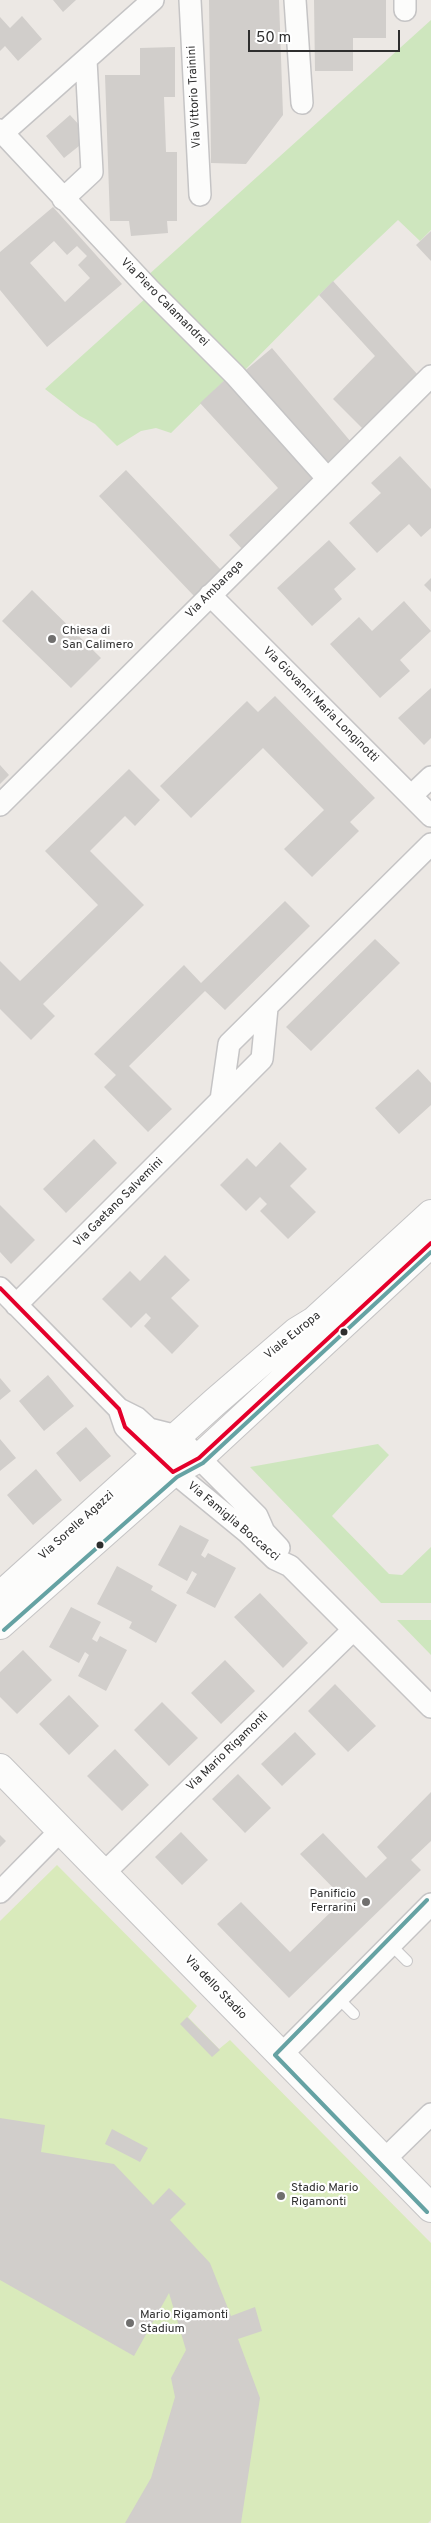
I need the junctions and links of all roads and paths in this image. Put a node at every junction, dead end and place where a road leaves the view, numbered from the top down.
1 (190, 0) edge
2 (295, 0) edge
3 (145, 3) edge
4 (86, 60) junction
5 (302, 103) dead end
6 (1, 131) edge
7 (200, 194) dead end
8 (63, 198) junction
9 (431, 376) edge
10 (327, 478) junction
11 (210, 595) junction
12 (431, 777) edge
13 (411, 796) junction
14 (0, 805) edge
15 (431, 816) edge
16 (431, 844) edge
17 (267, 1008) junction
18 (222, 1100) junction
19 (431, 1214) edge
20 (431, 1243) edge
21 (0, 1288) edge
22 (16, 1305) junction
23 (119, 1410) junction
24 (177, 1436) junction
25 (199, 1458) junction
26 (163, 1464) junction
27 (290, 1566) junction
28 (0, 1596) edge
29 (0, 1625) edge
30 (353, 1630) junction
31 (431, 1707) edge
32 (0, 1768) edge
33 (60, 1831) junction
34 (102, 1874) junction
35 (0, 1892) edge
36 (431, 1904) edge
37 (390, 1944) junction
38 (407, 1961) dead end
39 (337, 1996) junction
40 (354, 2014) dead end
41 (281, 2055) junction
42 (431, 2114) edge
43 (384, 2160) junction
44 (431, 2208) edge

1 - 7 street, Via Vittorio Trainini
2 - 5 street
3 - 4 street
4 - 6 street
4 - 8 street
6 - 8 street, Via Piero Calamandrei
8 - 10 street, Via Piero Calamandrei
9 - 10 street, Via Ambaraga
10 - 11 street, Via Ambaraga
11 - 13 street, Via Giovanni Maria Longinotti
11 - 14 street, Via Ambaraga
12 - 13 street
13 - 15 street, Via Giovanni Maria Longinotti
16 - 17 street
17 - 18 street, Via Gaetano Salvemini
17 - 18 street
18 - 22 street, Via Gaetano Salvemini
19 - 24 street, Viale Europa
20 - 25 street, Viale Europa
21 - 22 street, Via Famiglia Boccacci
22 - 23 street, Via Famiglia Boccacci
23 - 24 street, Via Famiglia Boccacci
23 - 26 street, Via Famiglia Boccacci
24 - 25 street, Via Famiglia Boccacci
24 - 26 street, Viale Europa
25 - 26 street, Viale Europa
25 - 27 street, Via Famiglia Boccacci
26 - 27 street, Via Famiglia Boccacci
26 - 28 street, Via Sorelle Agazzi
26 - 29 street, Via Sorelle Agazzi
27 - 30 street, Via Famiglia Boccacci
30 - 31 street, Via Famiglia Boccacci
30 - 34 street, Via Mario Rigamonti
32 - 33 street, Via dello Stadio
33 - 34 street, Via dello Stadio
33 - 35 street
34 - 41 street, Via dello Stadio
36 - 37 street
37 - 38 lane
37 - 39 street
39 - 40 lane
39 - 41 street
41 - 43 street, Via dello Stadio
42 - 43 street
43 - 44 street, Via dello Stadio

